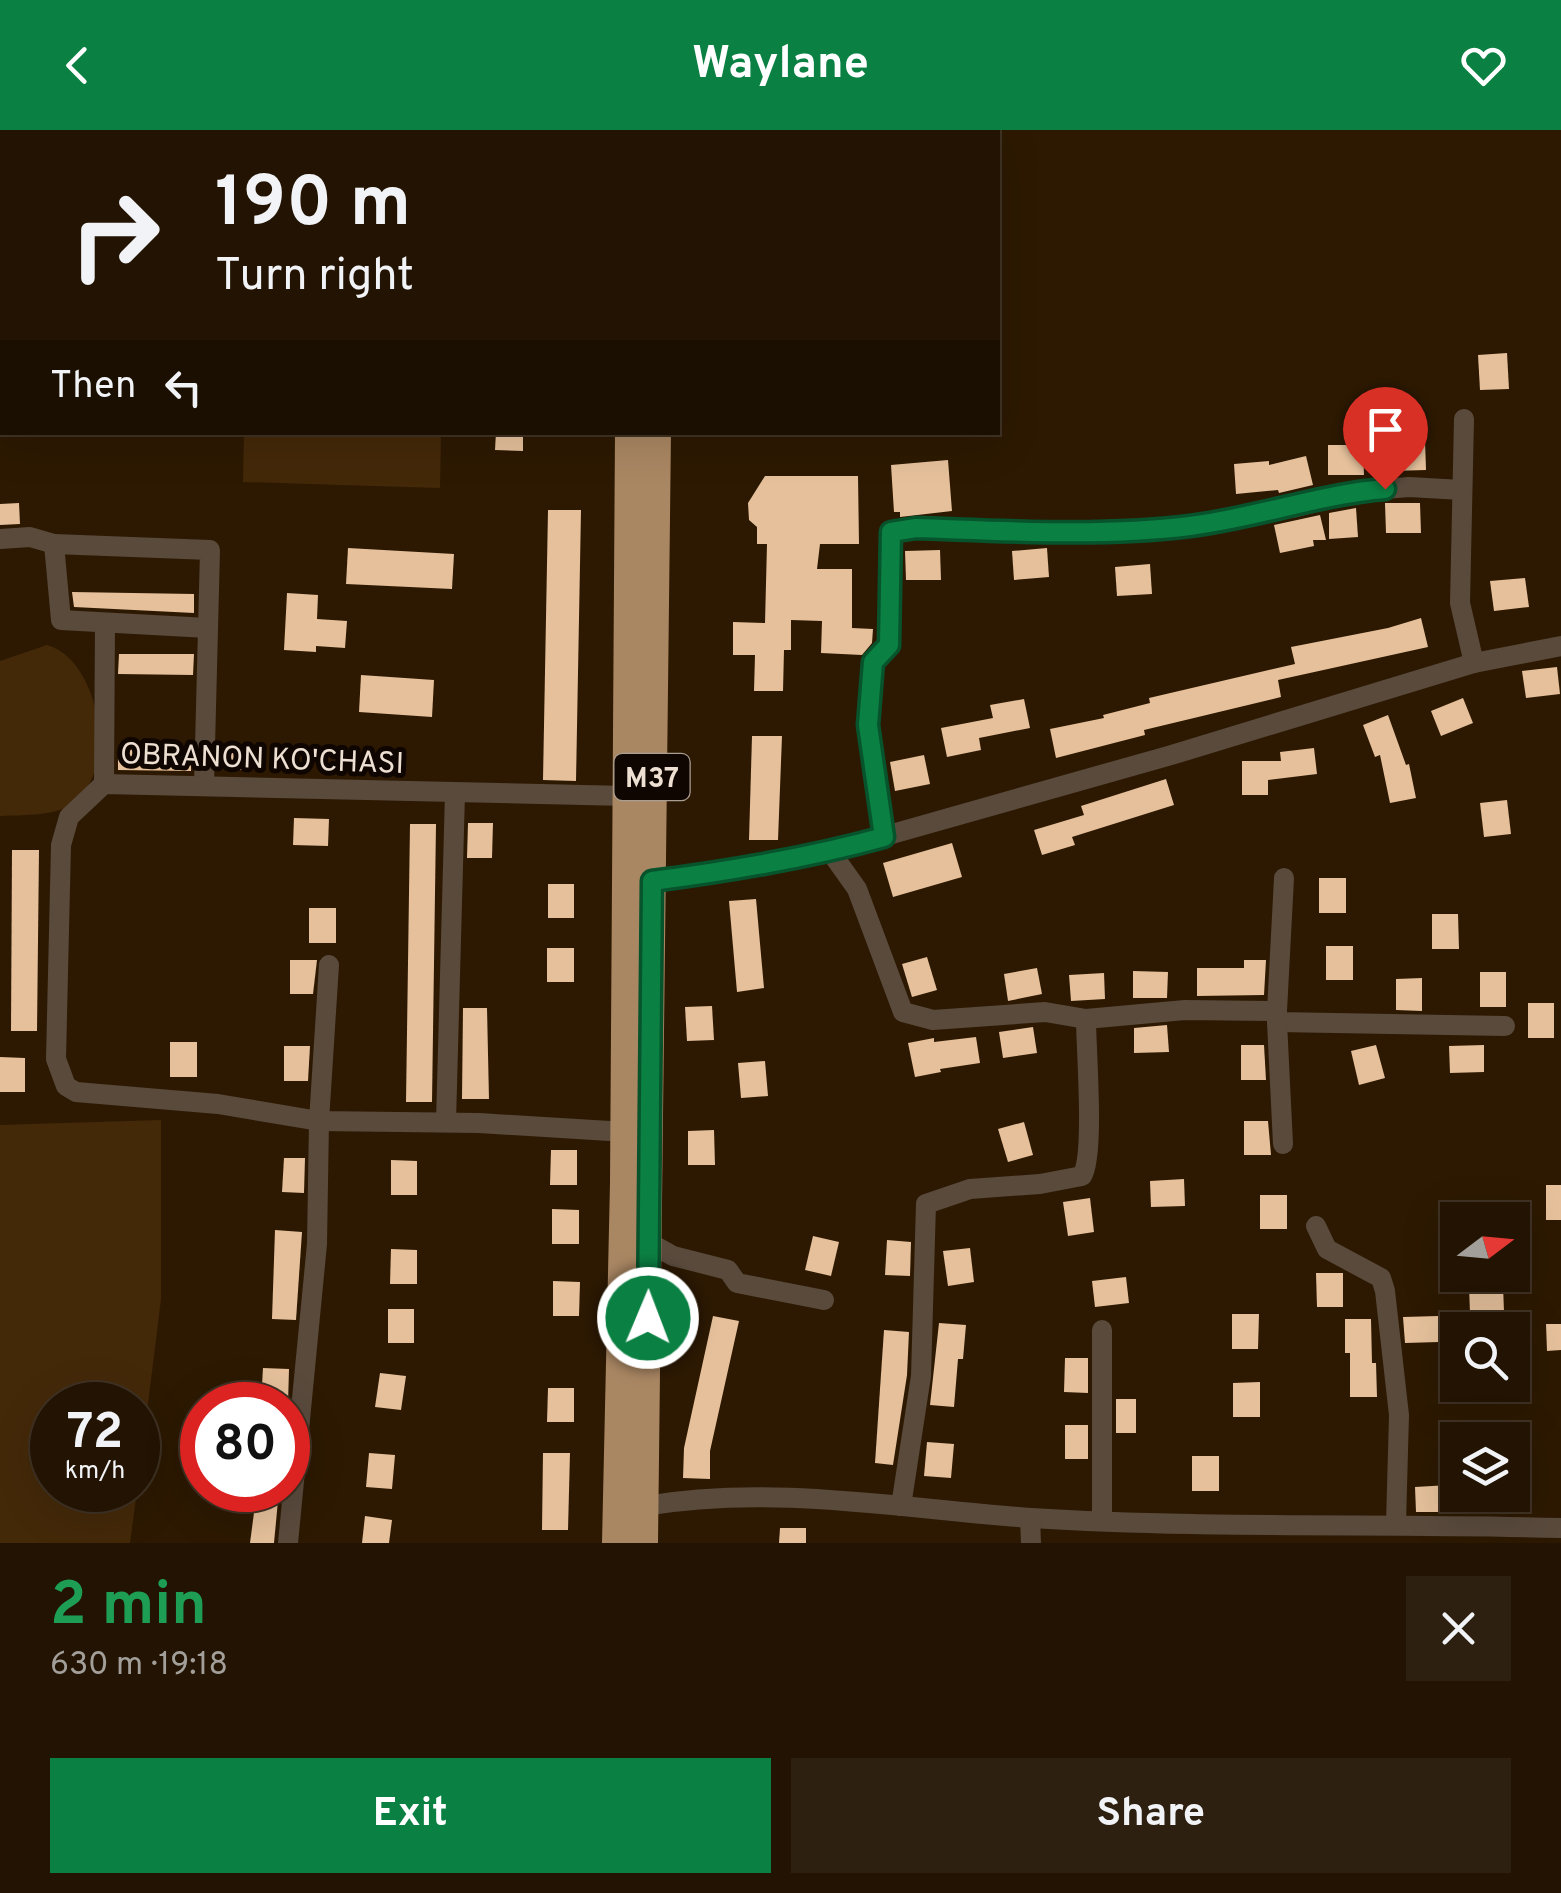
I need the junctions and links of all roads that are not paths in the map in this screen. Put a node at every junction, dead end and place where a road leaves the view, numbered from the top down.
1 (1464, 419) dead end
2 (630, 435) edge
3 (656, 435) edge
4 (1462, 490) junction
5 (0, 539) edge
6 (54, 544) junction
7 (105, 623) junction
8 (208, 628) junction
9 (1561, 646) edge
10 (1474, 663) junction
11 (104, 784) junction
12 (204, 786) junction
13 (455, 793) junction
14 (628, 796) junction
15 (884, 837) junction
16 (830, 851) junction
17 (1284, 878) dead end
18 (652, 881) junction
19 (329, 965) dead end
20 (1277, 1016) junction
21 (1086, 1019) junction
22 (1505, 1026) dead end
23 (319, 1121) junction
24 (446, 1122) junction
25 (626, 1132) junction
26 (1283, 1144) dead end
27 (1316, 1226) dead end
28 (648, 1242) junction
29 (824, 1300) dead end
30 (1102, 1330) dead end
31 (645, 1506) junction
32 (901, 1506) junction
33 (1030, 1518) junction
34 (1102, 1520) junction
35 (1396, 1524) junction
36 (1561, 1528) edge
37 (1360, 1533) edge
38 (288, 1543) edge
39 (617, 1543) edge
40 (643, 1543) edge
41 (1031, 1543) edge

1 - 4 street
2 - 14 highway, M37
3 - 18 highway, M37
4 - 10 street
4 - 15 street
5 - 6 street
6 - 7 street
6 - 8 street
7 - 8 street
7 - 11 street
8 - 12 street
9 - 10 street
10 - 15 street
11 - 12 street, OBRANON KO'CHASI
11 - 23 street, OBRANON KO'CHASI
12 - 13 street, OBRANON KO'CHASI
13 - 14 street, OBRANON KO'CHASI
13 - 24 street
14 - 25 highway, M37
15 - 16 street
16 - 18 street
16 - 21 street
17 - 20 street
18 - 28 highway, M37
19 - 23 street
20 - 21 street
20 - 22 street
20 - 26 street
21 - 32 street
23 - 24 street, OBRANON KO'CHASI
23 - 38 street
24 - 25 street, OBRANON KO'CHASI
25 - 39 highway, M37
27 - 35 street
28 - 29 street
28 - 31 highway, M37
30 - 34 street
31 - 32 street
31 - 40 highway, M37
32 - 33 street
33 - 34 street
33 - 41 street
34 - 37 street
35 - 36 street
35 - 37 street

